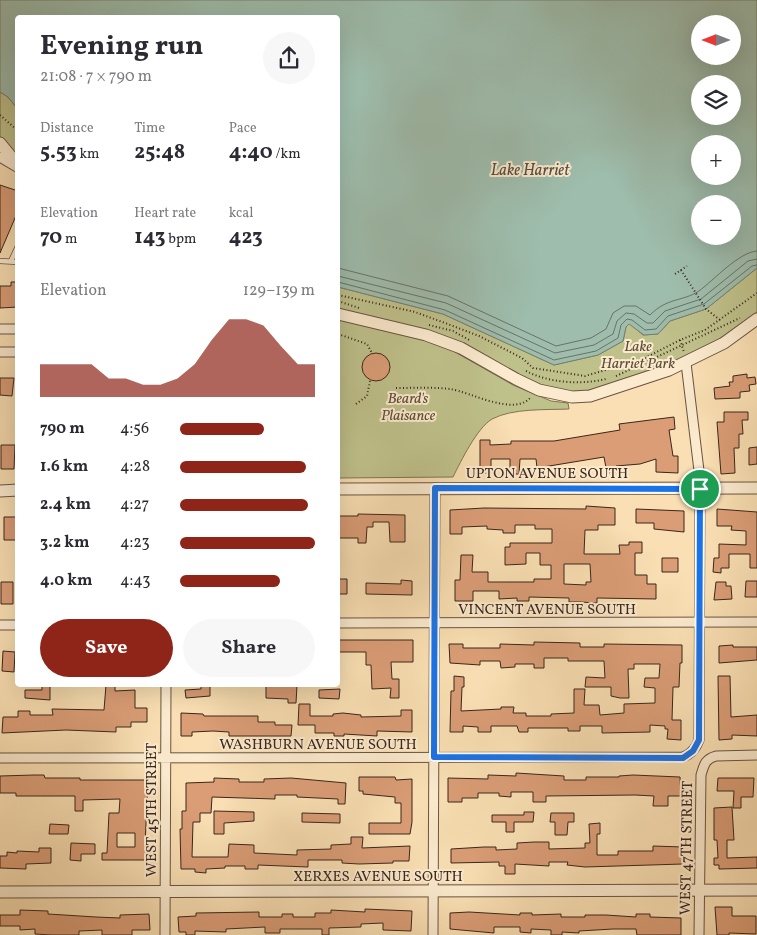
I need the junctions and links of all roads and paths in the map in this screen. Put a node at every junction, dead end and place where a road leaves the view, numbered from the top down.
1 (0, 115) edge
2 (15, 128) edge
3 (0, 143) edge
4 (0, 157) edge
5 (15, 162) edge
6 (15, 164) edge
7 (15, 252) edge
8 (0, 261) edge
9 (10, 261) junction
10 (15, 262) edge
11 (687, 266) dead end
12 (682, 270) junction
13 (675, 274) dead end
14 (757, 293) edge
15 (340, 296) edge
16 (340, 302) edge
17 (362, 309) dead end
18 (340, 314) edge
19 (746, 314) dead end
20 (757, 319) edge
21 (720, 320) junction
22 (421, 323) dead end
23 (0, 329) edge
24 (15, 329) edge
25 (340, 335) edge
26 (680, 340) junction
27 (474, 343) dead end
28 (681, 345) junction
29 (0, 352) edge
30 (15, 352) edge
31 (372, 354) dead end
32 (686, 362) junction
33 (522, 370) dead end
34 (370, 381) dead end
35 (396, 388) dead end
36 (536, 388) junction
37 (356, 404) dead end
38 (340, 488) edge
39 (435, 488) junction
40 (757, 488) edge
41 (700, 489) junction
42 (0, 490) edge
43 (15, 490) edge
44 (757, 622) edge
45 (340, 623) edge
46 (434, 623) junction
47 (700, 623) junction
48 (15, 624) edge
49 (0, 625) edge
50 (166, 687) edge
51 (757, 755) edge
52 (434, 757) junction
53 (0, 758) edge
54 (165, 758) junction
55 (699, 890) junction
56 (757, 890) edge
57 (433, 891) junction
58 (0, 892) edge
59 (165, 892) junction
60 (165, 935) edge
61 (433, 935) edge
62 (700, 935) edge

1 - 2 path
3 - 5 street
4 - 6 street
7 - 9 lane
8 - 9 lane
9 - 10 lane
11 - 12 path
12 - 13 path
12 - 21 path
14 - 21 path
15 - 26 path
16 - 17 path
18 - 36 street
19 - 28 path
20 - 32 street
21 - 26 path
22 - 27 path
23 - 24 street
25 - 31 path
26 - 28 path
28 - 33 path
29 - 30 street
32 - 36 street
32 - 41 street
34 - 37 path
35 - 36 path
38 - 39 street, UPTON AVENUE SOUTH
39 - 41 street, UPTON AVENUE SOUTH
39 - 46 street
40 - 41 street, UPTON AVENUE SOUTH
41 - 47 street
42 - 43 street
44 - 47 street, VINCENT AVENUE SOUTH
45 - 46 street, VINCENT AVENUE SOUTH
46 - 47 street, VINCENT AVENUE SOUTH
46 - 52 street
47 - 52 street, WASHBURN AVENUE SOUTH
48 - 49 street
50 - 54 street, WEST 45TH STREET
51 - 55 street, WEST 47TH STREET
52 - 54 street, WASHBURN AVENUE SOUTH
52 - 57 street
53 - 54 street, WASHBURN AVENUE SOUTH
54 - 59 street, WEST 45TH STREET
55 - 56 street, XERXES AVENUE SOUTH
55 - 57 street, XERXES AVENUE SOUTH
55 - 62 street, WEST 47TH STREET
57 - 59 street, XERXES AVENUE SOUTH
57 - 61 street
58 - 59 street, XERXES AVENUE SOUTH
59 - 60 street, WEST 45TH STREET

